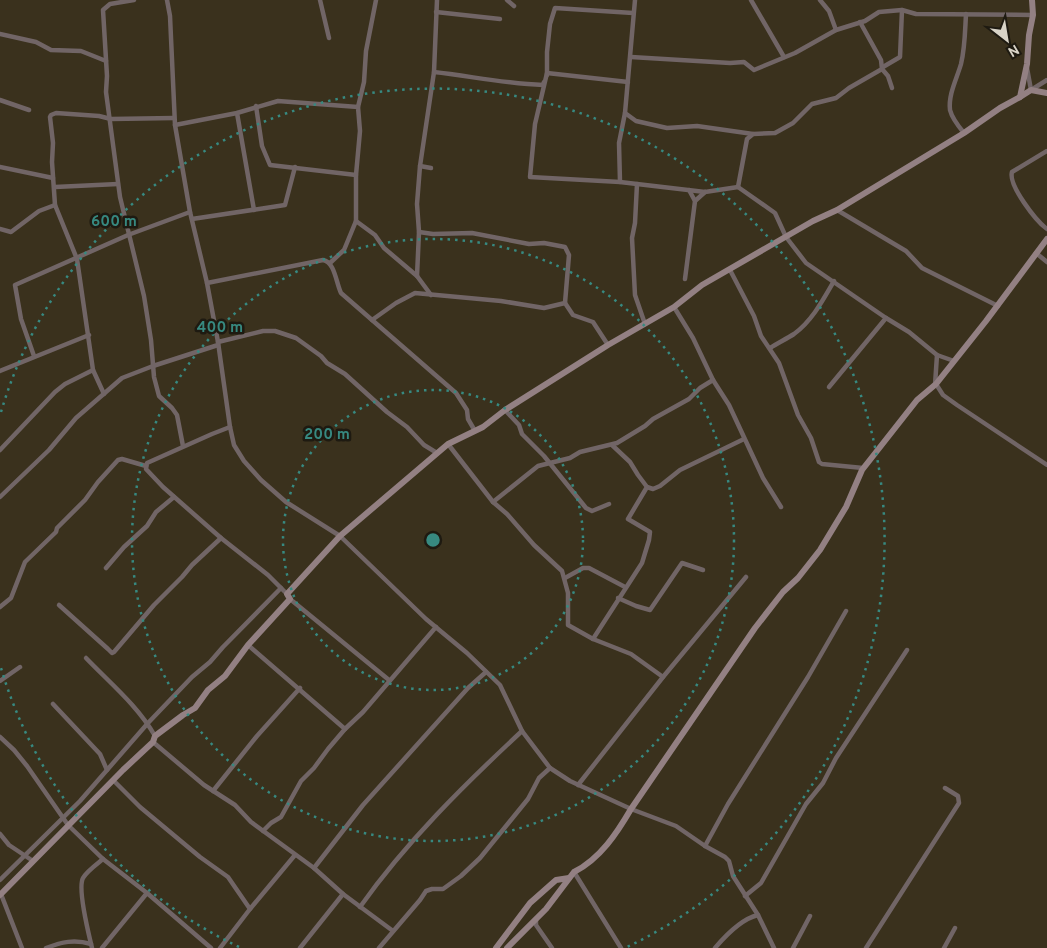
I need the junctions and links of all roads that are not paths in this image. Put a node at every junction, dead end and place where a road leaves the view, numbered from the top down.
1 (134, 0) edge
2 (167, 0) edge
3 (320, 0) edge
4 (376, 0) edge
5 (437, 0) edge
6 (507, 0) edge
7 (635, 0) edge
8 (751, 0) edge
9 (820, 0) edge
10 (1032, 0) edge
11 (514, 6) dead end
12 (902, 10) junction
13 (436, 12) junction
14 (633, 13) junction
15 (966, 14) junction
16 (1032, 16) junction
17 (500, 19) dead end
18 (860, 22) junction
19 (836, 30) junction
20 (0, 34) edge
21 (329, 38) dead end
22 (631, 56) junction
23 (784, 57) junction
24 (106, 61) junction
25 (1027, 64) junction
26 (882, 68) junction
27 (434, 72) junction
28 (1047, 80) edge
29 (628, 82) junction
30 (892, 88) dead end
31 (1031, 90) junction
32 (1047, 93) edge
33 (1020, 97) junction
34 (0, 100) edge
35 (256, 106) junction
36 (358, 107) junction
37 (28, 110) dead end
38 (625, 113) junction
39 (237, 114) junction
40 (174, 118) junction
41 (111, 119) junction
42 (175, 125) junction
43 (753, 134) junction
44 (964, 134) junction
45 (1047, 151) edge
46 (420, 166) junction
47 (0, 167) edge
48 (295, 167) junction
49 (430, 168) dead end
50 (356, 175) junction
51 (53, 178) junction
52 (620, 182) junction
53 (118, 184) junction
54 (637, 184) junction
55 (55, 187) junction
56 (738, 187) junction
57 (689, 190) junction
58 (705, 192) junction
59 (695, 201) junction
60 (55, 205) junction
61 (254, 210) junction
62 (836, 210) junction
63 (190, 212) junction
64 (192, 219) junction
65 (356, 221) junction
66 (1047, 228) edge
67 (0, 229) edge
68 (419, 232) junction
69 (128, 235) junction
70 (786, 237) junction
71 (1047, 239) edge
72 (1036, 254) junction
73 (77, 259) junction
74 (1047, 262) edge
75 (330, 263) junction
76 (730, 270) junction
77 (417, 276) junction
78 (685, 279) dead end
79 (420, 281) junction
80 (834, 281) junction
81 (207, 284) junction
82 (415, 293) junction
83 (431, 295) junction
84 (565, 303) junction
85 (998, 306) junction
86 (674, 308) junction
87 (886, 318) junction
88 (372, 320) junction
89 (645, 324) junction
90 (89, 335) junction
91 (218, 344) junction
92 (608, 345) junction
93 (770, 348) junction
94 (937, 355) junction
95 (34, 356) junction
96 (954, 361) junction
97 (152, 366) junction
98 (93, 370) junction
99 (0, 371) edge
100 (713, 380) junction
101 (935, 384) junction
102 (829, 387) dead end
103 (104, 394) junction
104 (505, 410) junction
105 (230, 427) junction
106 (475, 431) junction
107 (744, 439) junction
108 (448, 444) junction
109 (612, 445) junction
110 (183, 446) junction
111 (0, 450) edge
112 (437, 452) junction
113 (550, 464) junction
114 (1047, 464) edge
115 (146, 466) junction
116 (863, 468) junction
117 (647, 487) junction
118 (0, 497) edge
119 (174, 497) junction
120 (493, 502) junction
121 (609, 504) dead end
122 (781, 507) dead end
123 (340, 536) junction
124 (221, 538) junction
125 (106, 568) dead end
126 (702, 570) dead end
127 (746, 577) dead end
128 (565, 578) junction
129 (625, 587) junction
130 (281, 588) junction
131 (289, 597) junction
132 (618, 598) junction
133 (59, 605) dead end
134 (0, 607) edge
135 (846, 611) dead end
136 (436, 628) junction
137 (593, 639) junction
138 (248, 645) junction
139 (907, 650) dead end
140 (86, 658) dead end
141 (20, 667) dead end
142 (486, 672) junction
143 (664, 677) junction
144 (389, 680) junction
145 (0, 681) edge
146 (300, 688) junction
147 (53, 704) dead end
148 (148, 723) junction
149 (345, 729) junction
150 (522, 731) junction
151 (0, 737) edge
152 (154, 739) junction
153 (550, 768) junction
154 (107, 770) junction
155 (113, 780) junction
156 (578, 785) junction
157 (944, 788) dead end
158 (213, 791) junction
159 (631, 809) junction
160 (62, 817) junction
161 (68, 825) junction
162 (263, 830) junction
163 (0, 834) edge
164 (705, 846) junction
165 (295, 855) junction
166 (24, 856) junction
167 (103, 859) junction
168 (33, 861) junction
169 (314, 868) junction
170 (574, 872) junction
171 (569, 878) junction
172 (0, 880) edge
173 (147, 893) junction
174 (343, 894) junction
175 (1, 895) edge
176 (745, 896) junction
177 (360, 907) junction
178 (250, 909) junction
179 (758, 914) junction
180 (810, 916) dead end
181 (534, 923) junction
182 (955, 928) dead end
183 (393, 932) junction
184 (92, 946) edge
185 (22, 948) edge
186 (46, 948) edge
187 (102, 948) edge
188 (211, 948) edge
189 (220, 948) edge
190 (300, 948) edge
191 (379, 948) edge
192 (496, 948) edge
193 (507, 948) edge
194 (552, 948) edge
195 (621, 948) edge
196 (715, 948) edge
197 (774, 948) edge
198 (793, 948) edge
199 (866, 948) edge
200 (944, 948) edge

1 - 24 street
2 - 40 street
3 - 21 street
4 - 36 street
5 - 13 street
6 - 11 street
7 - 14 street
8 - 23 street
9 - 19 street
10 - 16 street
12 - 15 street
12 - 18 street
12 - 26 street
13 - 17 street
13 - 27 street
14 - 22 street
14 - 27 street
15 - 16 street
15 - 44 street
16 - 25 street
18 - 19 street
18 - 26 street
19 - 23 street
20 - 24 street
22 - 23 street
22 - 29 street
24 - 41 street
25 - 31 street
25 - 33 street
26 - 30 street
26 - 43 street
27 - 46 street
28 - 31 street
29 - 38 street
29 - 52 street
31 - 32 street
31 - 33 street
33 - 44 street
34 - 37 street
35 - 36 street
35 - 39 street
35 - 48 street
36 - 50 street
38 - 43 street
38 - 52 street
39 - 42 street
39 - 61 street
40 - 41 street
40 - 42 street
41 - 51 street
41 - 53 street
42 - 63 street
43 - 56 street
44 - 62 street
45 - 66 street
46 - 49 street
46 - 68 street
47 - 51 street
48 - 50 street
48 - 61 street
50 - 65 street
51 - 55 street
52 - 54 street
53 - 55 street
53 - 69 street
54 - 57 street
54 - 89 street
55 - 60 street
56 - 58 street
56 - 70 street
57 - 58 street
57 - 59 street
58 - 59 street
59 - 78 street
60 - 67 street
60 - 73 street
61 - 64 street
62 - 70 street
62 - 85 street
63 - 64 street
63 - 69 street
64 - 81 street
65 - 75 street
65 - 77 street
68 - 77 street
68 - 84 street
69 - 73 street
69 - 97 street
70 - 76 street
70 - 80 street
71 - 72 street
72 - 74 street
72 - 85 street
73 - 90 street
73 - 95 street
75 - 81 street
75 - 88 street
76 - 86 street
76 - 93 street
77 - 79 street
79 - 82 street
79 - 83 street
80 - 87 street
80 - 93 street
81 - 91 street
82 - 83 street
82 - 88 street
83 - 84 street
84 - 92 street
85 - 96 street
86 - 89 street
86 - 100 street
87 - 94 street
87 - 102 street
88 - 106 street
89 - 92 street
90 - 95 street
90 - 98 street
91 - 97 street
91 - 105 street
91 - 112 street
92 - 104 street
93 - 116 street
94 - 96 street
94 - 101 street
95 - 99 street
96 - 101 street
97 - 103 street
97 - 110 street
98 - 103 street
98 - 111 street
100 - 107 street
100 - 109 street
101 - 114 street
101 - 116 street
103 - 118 street
104 - 106 street
104 - 113 street
105 - 110 street
105 - 123 street
106 - 108 street
107 - 117 street
107 - 122 street
108 - 112 street
108 - 120 street
109 - 113 street
109 - 117 street
110 - 115 street
112 - 123 street
113 - 120 street
113 - 121 street
115 - 119 street
115 - 134 street
116 - 159 street
117 - 129 street
119 - 124 street
119 - 125 street
120 - 128 street
123 - 131 street
123 - 136 street
124 - 130 street
124 - 133 street
126 - 132 street
127 - 143 street
128 - 129 street
128 - 137 street
129 - 132 street
130 - 131 street
130 - 148 street
131 - 138 street
131 - 144 street
132 - 137 street
135 - 164 street
136 - 142 street
136 - 144 street
137 - 143 street
138 - 146 street
138 - 152 street
139 - 176 street
140 - 148 street
141 - 145 street
142 - 150 street
142 - 169 street
143 - 156 street
144 - 149 street
146 - 149 street
146 - 158 street
147 - 154 street
148 - 152 street
148 - 154 street
149 - 162 street
150 - 153 street
150 - 177 street
151 - 160 street
152 - 155 street
152 - 158 street
153 - 156 street
153 - 183 street
154 - 160 street
155 - 161 street
155 - 178 street
156 - 159 street
157 - 199 street
158 - 162 street
159 - 164 street
159 - 170 street
160 - 161 street
160 - 166 street
161 - 167 street
161 - 168 street
162 - 165 street
163 - 166 street
164 - 176 street
165 - 169 street
165 - 178 street
166 - 168 street
166 - 172 street
167 - 173 street
167 - 184 street
168 - 175 street
169 - 174 street
170 - 171 street
170 - 195 street
171 - 181 street
171 - 192 street
173 - 187 street
173 - 188 street
174 - 177 street
174 - 190 street
175 - 185 street
176 - 179 street
177 - 183 street
178 - 189 street
179 - 196 street
179 - 197 street
180 - 198 street
181 - 193 street
181 - 194 street
182 - 200 street
183 - 191 street
184 - 186 street

